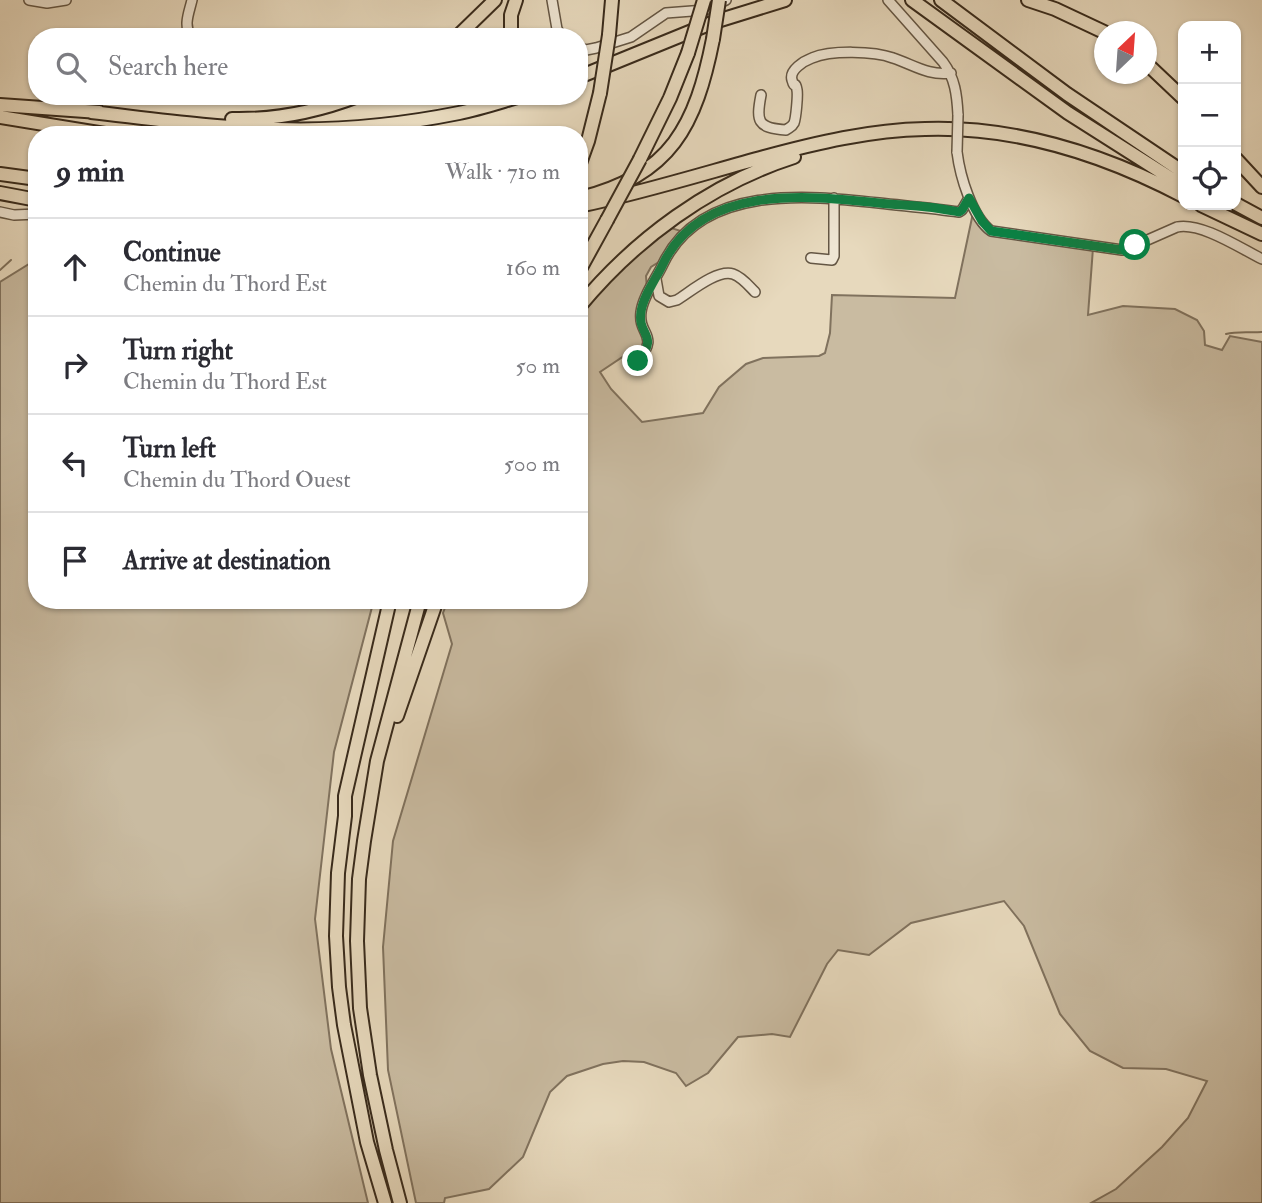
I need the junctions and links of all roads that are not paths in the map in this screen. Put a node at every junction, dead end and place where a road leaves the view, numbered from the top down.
1 (66, 0) edge
2 (192, 0) edge
3 (495, 0) edge
4 (516, 0) edge
5 (552, 0) edge
6 (610, 0) edge
7 (705, 0) edge
8 (719, 0) edge
9 (726, 0) edge
10 (785, 0) edge
11 (888, 0) edge
12 (912, 0) edge
13 (941, 0) edge
14 (1028, 0) edge
15 (33, 1) edge
16 (186, 28) edge
17 (466, 28) edge
18 (511, 28) edge
19 (557, 28) edge
20 (1094, 28) edge
21 (660, 44) junction
22 (588, 48) edge
23 (588, 67) edge
24 (588, 73) edge
25 (951, 73) junction
26 (1157, 73) edge
27 (1178, 93) edge
28 (761, 96) dead end
29 (0, 105) edge
30 (333, 105) edge
31 (489, 105) edge
32 (91, 112) junction
33 (0, 117) edge
34 (56, 126) edge
35 (217, 126) edge
36 (368, 126) edge
37 (902, 130) junction
38 (588, 141) edge
39 (1241, 164) edge
40 (1178, 169) edge
41 (0, 174) edge
42 (28, 178) edge
43 (1178, 183) edge
44 (1262, 187) edge
45 (0, 193) edge
46 (1178, 194) edge
47 (588, 195) edge
48 (28, 198) edge
49 (834, 198) junction
50 (969, 198) junction
51 (588, 204) edge
52 (1241, 207) edge
53 (1212, 210) edge
54 (1223, 210) edge
55 (0, 212) edge
56 (28, 214) edge
57 (1262, 218) edge
58 (1262, 233) edge
59 (588, 255) edge
60 (811, 258) dead end
61 (1262, 259) edge
62 (656, 279) junction
63 (755, 292) dead end
64 (588, 297) edge
65 (638, 361) dead end
66 (388, 609) edge
67 (395, 609) edge
68 (418, 609) edge
69 (434, 609) edge
70 (374, 783) junction
71 (345, 816) junction
72 (385, 1203) edge
73 (400, 1203) edge

1 - 15 street
2 - 16 street
3 - 17 highway
4 - 18 highway
5 - 19 street
6 - 38 highway, bridge
7 - 59 highway, bridge
8 - 47 highway, bridge
9 - 22 street
10 - 21 highway
11 - 25 street
12 - 43 highway
13 - 40 highway
14 - 20 highway
21 - 23 highway
21 - 24 highway
25 - 28 street
25 - 50 street, bridge
26 - 27 highway
29 - 32 highway
30 - 32 highway
31 - 36 highway
32 - 35 highway
33 - 34 highway
37 - 46 highway
37 - 51 highway
37 - 64 highway
39 - 44 highway
41 - 42 highway
45 - 48 highway
49 - 50 street
49 - 60 street
49 - 62 street
50 - 61 street
52 - 57 highway
53 - 58 highway
54 - 58 highway
55 - 56 street
62 - 63 street
62 - 65 street
66 - 71 highway
67 - 71 highway
68 - 70 highway
69 - 70 highway
70 - 73 highway
71 - 72 highway

